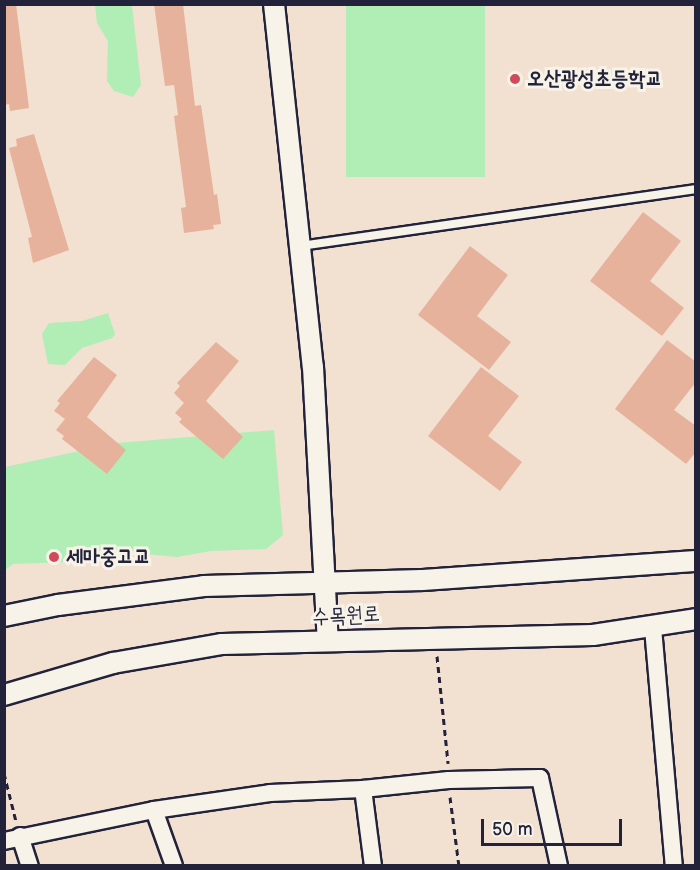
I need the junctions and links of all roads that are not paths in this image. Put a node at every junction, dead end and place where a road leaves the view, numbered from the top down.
1 (274, 4) edge
2 (696, 189) edge
3 (299, 246) junction
4 (696, 561) edge
5 (326, 580) junction
6 (4, 616) edge
7 (696, 619) edge
8 (653, 628) junction
9 (327, 641) junction
10 (4, 695) edge
11 (363, 789) junction
12 (154, 810) junction
13 (12, 838) edge
14 (30, 866) edge
15 (174, 866) edge
16 (373, 866) edge
17 (559, 866) edge
18 (674, 866) edge

1 - 3 street
2 - 3 lane
3 - 5 street
4 - 5 street, 수목원로
5 - 6 street, 수목원로
5 - 9 street
7 - 8 street, 수목원로
8 - 9 street, 수목원로
8 - 18 street
9 - 10 street, 수목원로
11 - 12 street
11 - 16 street
11 - 17 street
12 - 13 street
12 - 15 street
13 - 14 street

